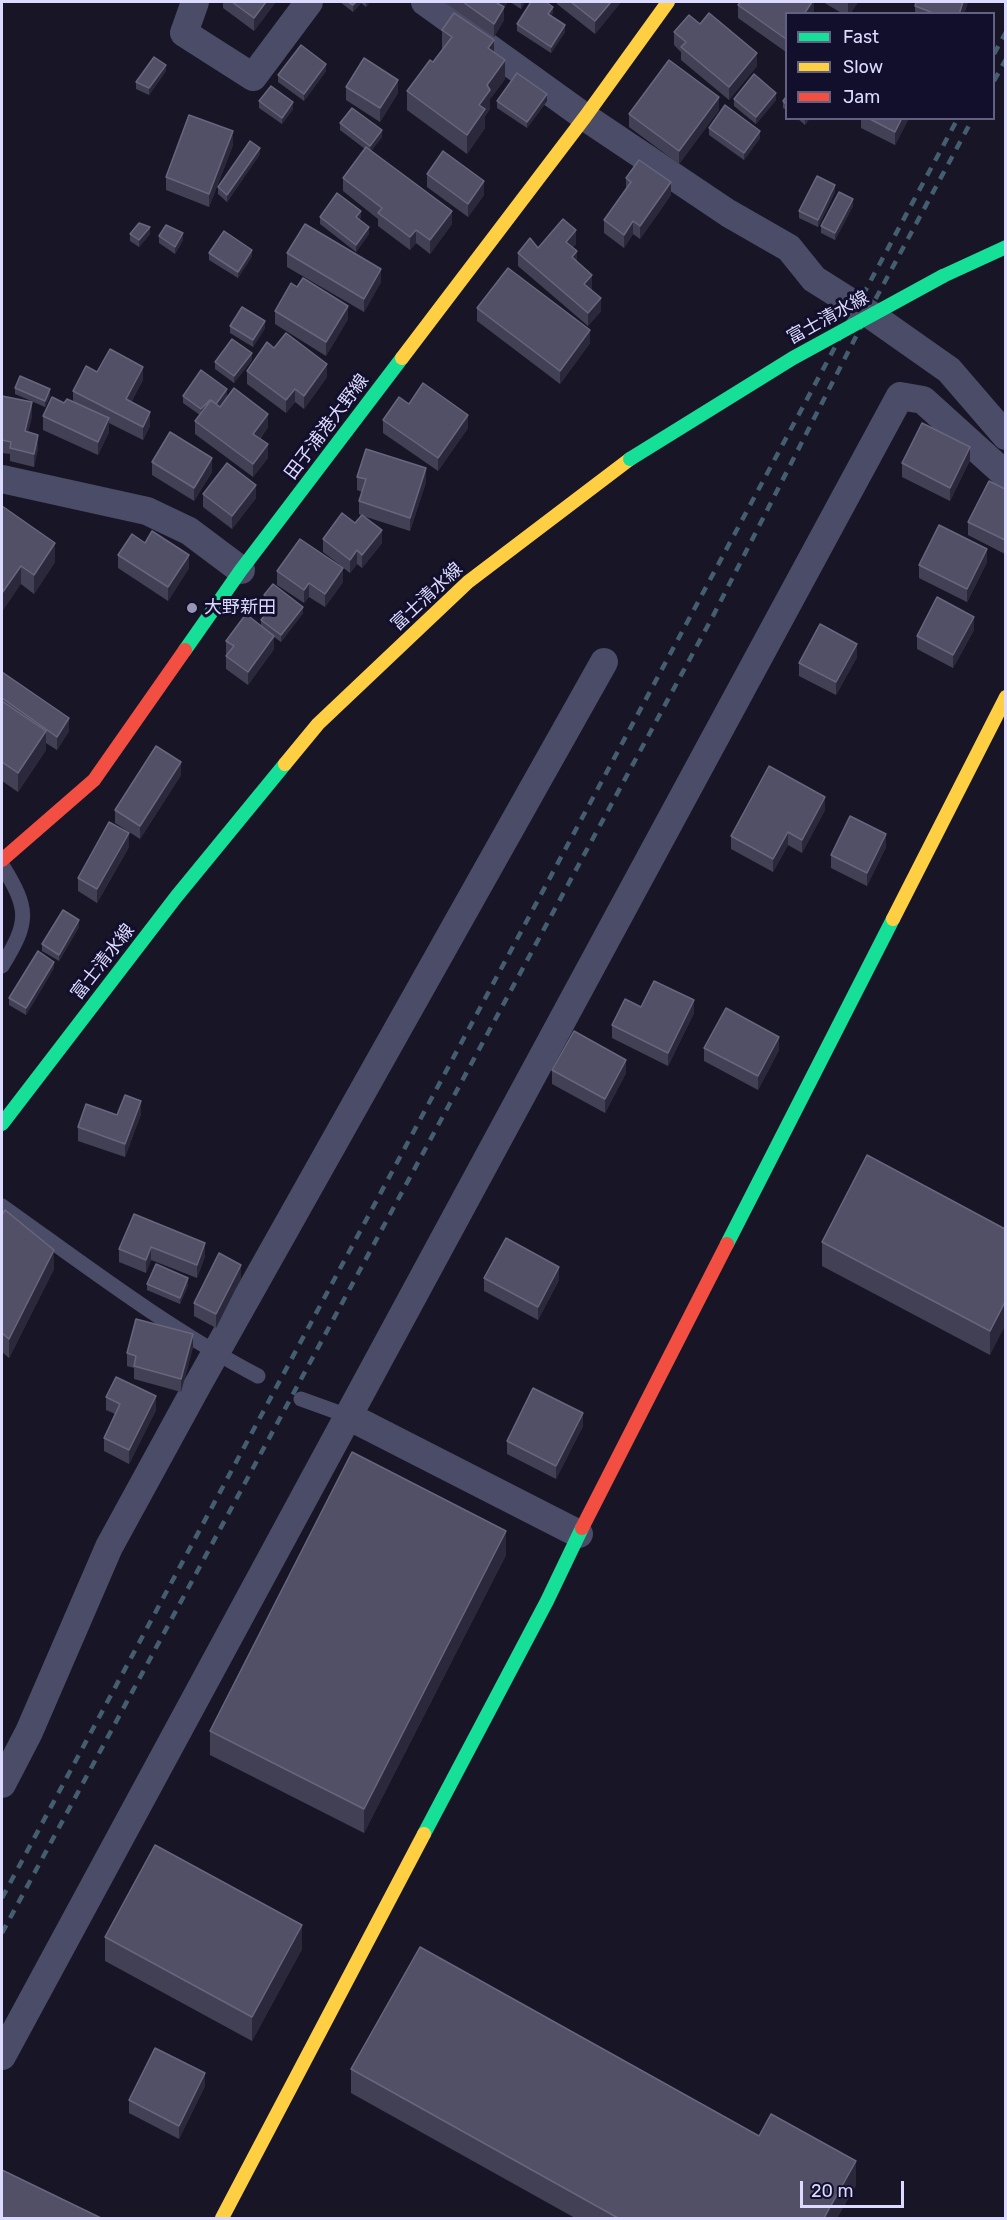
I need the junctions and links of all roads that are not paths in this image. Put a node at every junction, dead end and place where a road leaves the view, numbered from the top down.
1 (195, 2) edge
2 (309, 2) edge
3 (425, 2) edge
4 (668, 2) edge
5 (585, 117) junction
6 (1005, 247) edge
7 (1005, 436) edge
8 (1005, 475) edge
9 (2, 479) edge
10 (241, 570) junction
11 (604, 662) dead end
12 (1005, 698) edge
13 (2, 860) edge
14 (2, 865) edge
15 (2, 966) edge
16 (2, 1124) edge
17 (2, 1206) edge
18 (215, 1353) junction
19 (258, 1376) dead end
20 (301, 1399) dead end
21 (348, 1416) junction
22 (579, 1534) junction
23 (2, 1784) edge
24 (2, 2056) edge
25 (222, 2218) edge

1 - 2 street
3 - 5 street
4 - 5 main road, 田子浦港大野線
5 - 7 street
5 - 10 main road, 田子浦港大野線
6 - 16 main road, 富士清水線, bridge
8 - 21 street
9 - 10 street
10 - 13 main road, 田子浦港大野線
11 - 18 street
12 - 22 main road
14 - 15 lane
17 - 18 lane
18 - 19 lane
18 - 23 street
20 - 21 lane
21 - 22 street
21 - 24 street
22 - 25 main road

